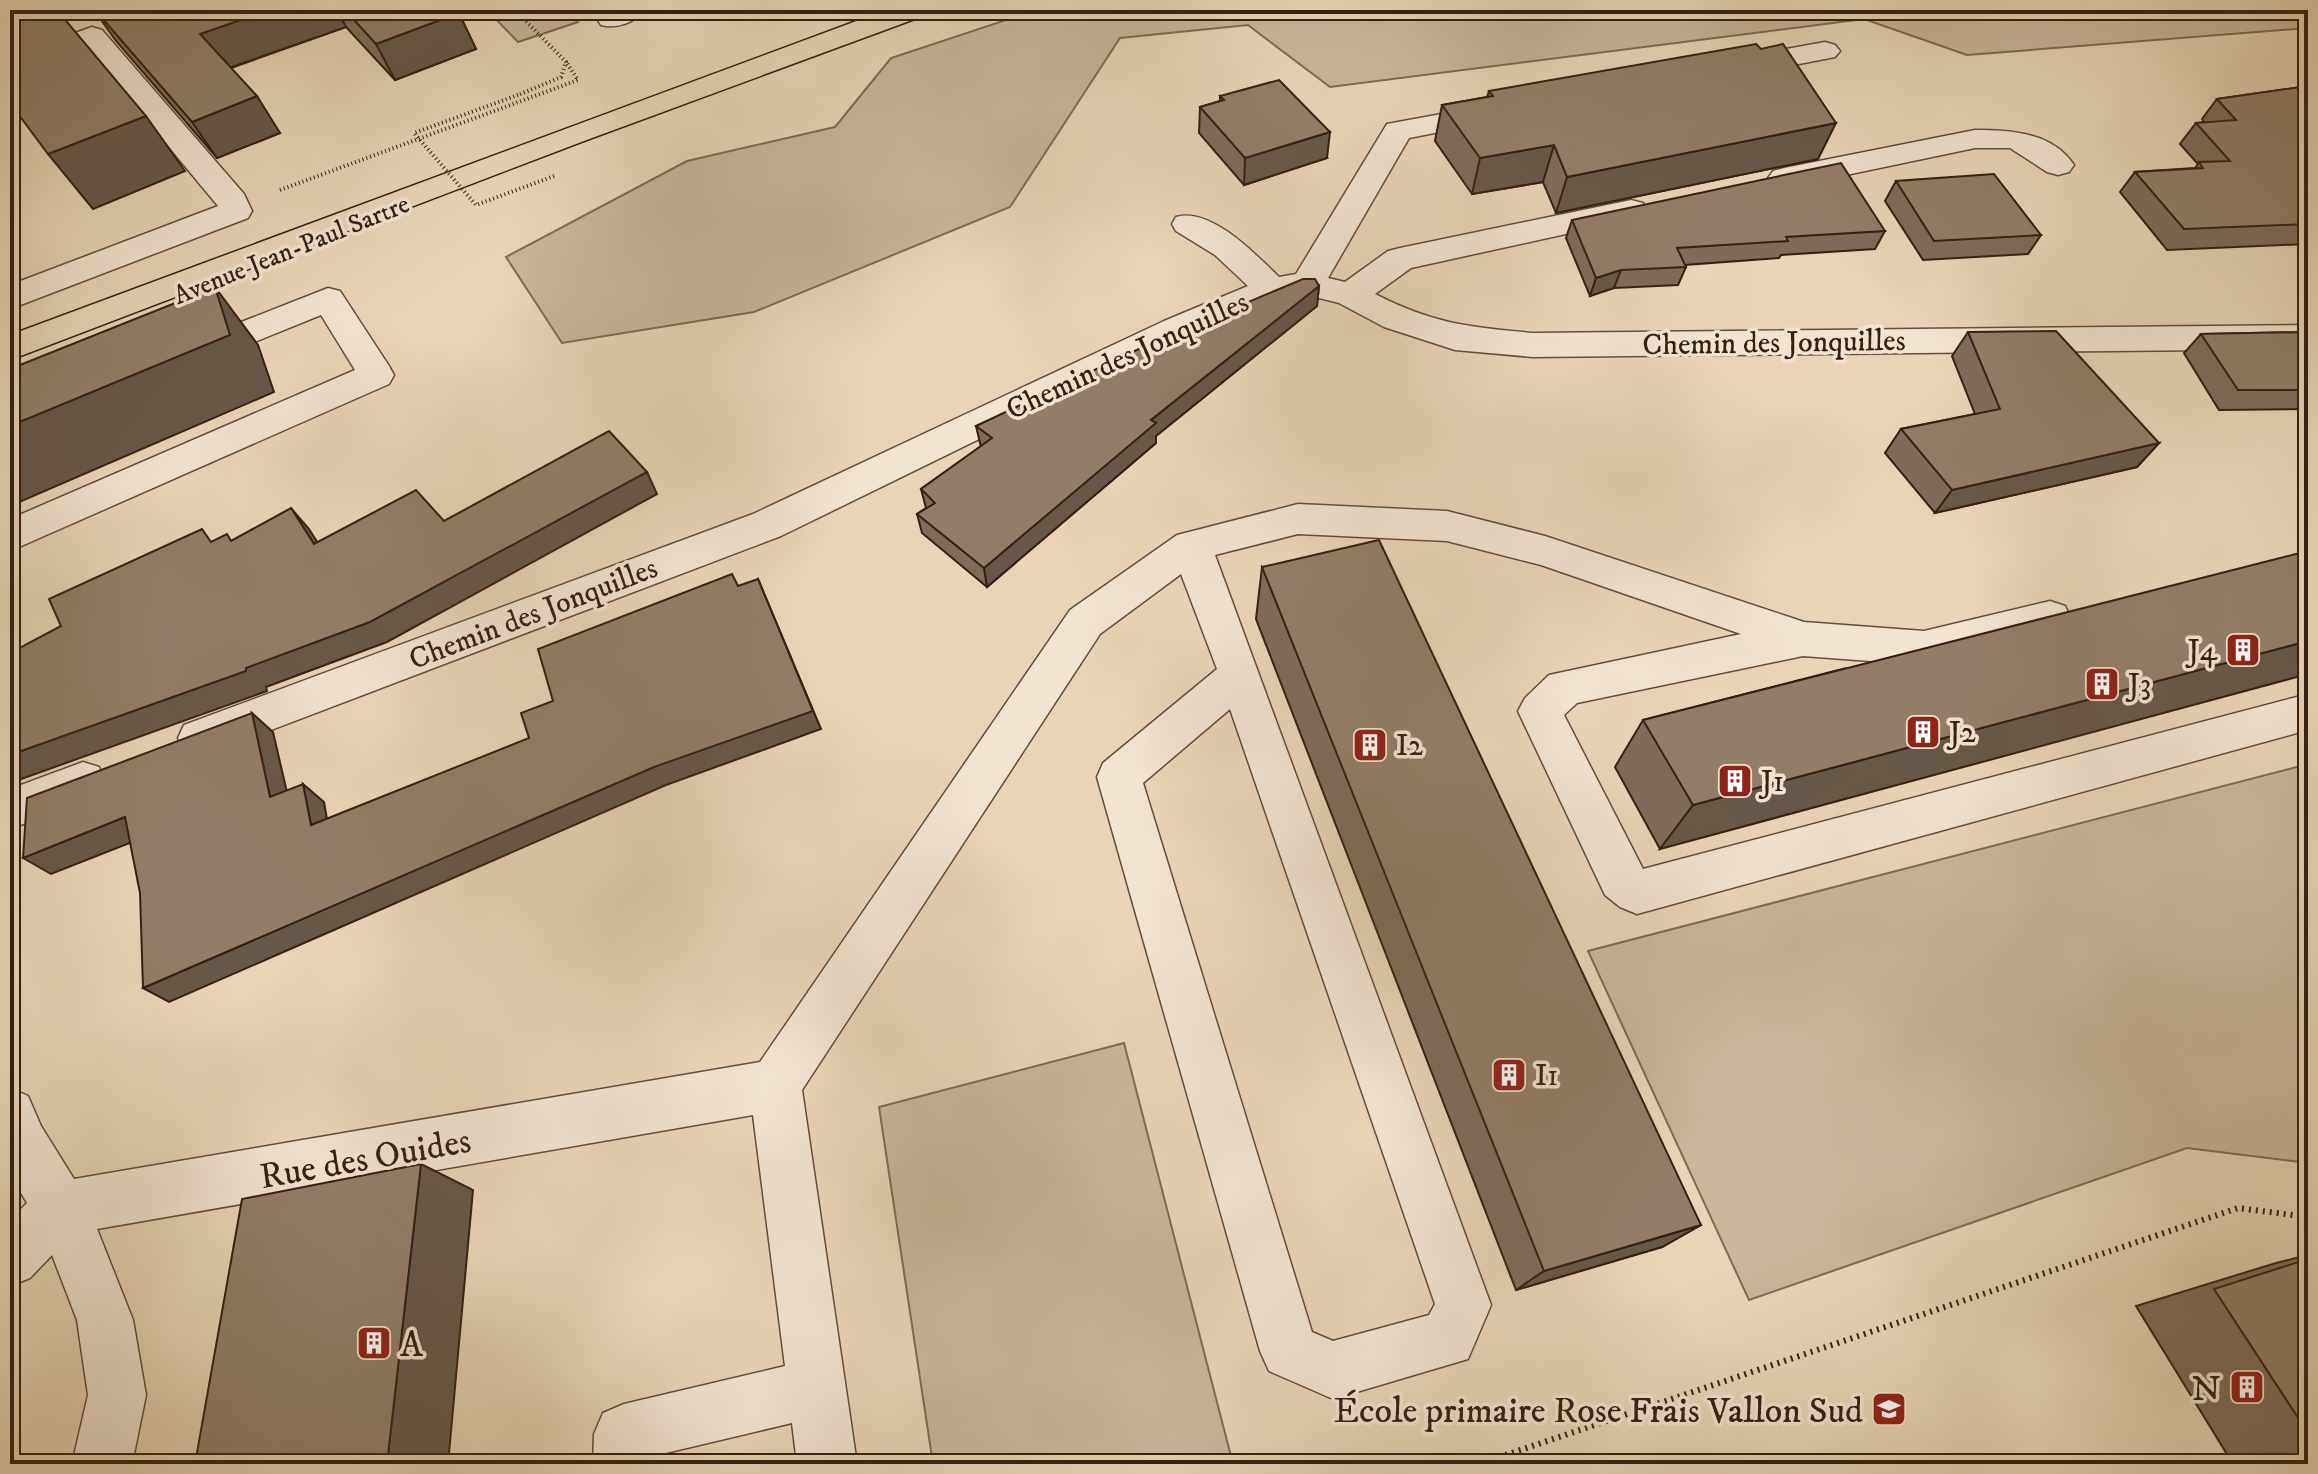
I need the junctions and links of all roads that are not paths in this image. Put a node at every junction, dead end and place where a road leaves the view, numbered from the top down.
1 (913, 10) edge
2 (1825, 51) dead end
3 (10, 66) edge
4 (1703, 74) edge
5 (1520, 108) edge
6 (573, 134) junction
7 (2058, 165) dead end
8 (1757, 184) edge
9 (1664, 203) edge
10 (1188, 224) dead end
11 (1290, 287) junction
12 (1350, 295) junction
13 (10, 298) edge
14 (2308, 337) edge
15 (10, 348) edge
16 (10, 364) edge
17 (169, 365) edge
18 (10, 536) edge
19 (1191, 546) junction
20 (2093, 607) edge
21 (1804, 639) junction
22 (1240, 675) junction
23 (2308, 712) edge
24 (173, 747) edge
25 (114, 770) edge
26 (10, 809) edge
27 (775, 1085) junction
28 (10, 1114) edge
29 (61, 1208) junction
30 (10, 1258) edge
31 (819, 1387) junction
32 (102, 1464) edge
33 (623, 1464) edge
34 (827, 1464) edge

1 - 6 main road, Avenue Jean-Paul Sartre
2 - 4 street
3 - 13 street
5 - 11 street
6 - 15 main road, Avenue Jean-Paul Sartre
6 - 16 main road, Avenue Jean-Paul Sartre
7 - 8 street
9 - 12 street
10 - 11 street
11 - 12 street, Chemin des Jonquilles
11 - 24 street, Chemin des Jonquilles
12 - 14 street, Chemin des Jonquilles
17 - 18 street
19 - 21 street
19 - 22 street
19 - 27 street
20 - 21 street
21 - 23 street
22 - 22 street
25 - 26 street
27 - 29 street, Rue des Ouides
27 - 31 street
28 - 29 street
29 - 30 street
29 - 32 street
31 - 33 street
31 - 34 street

